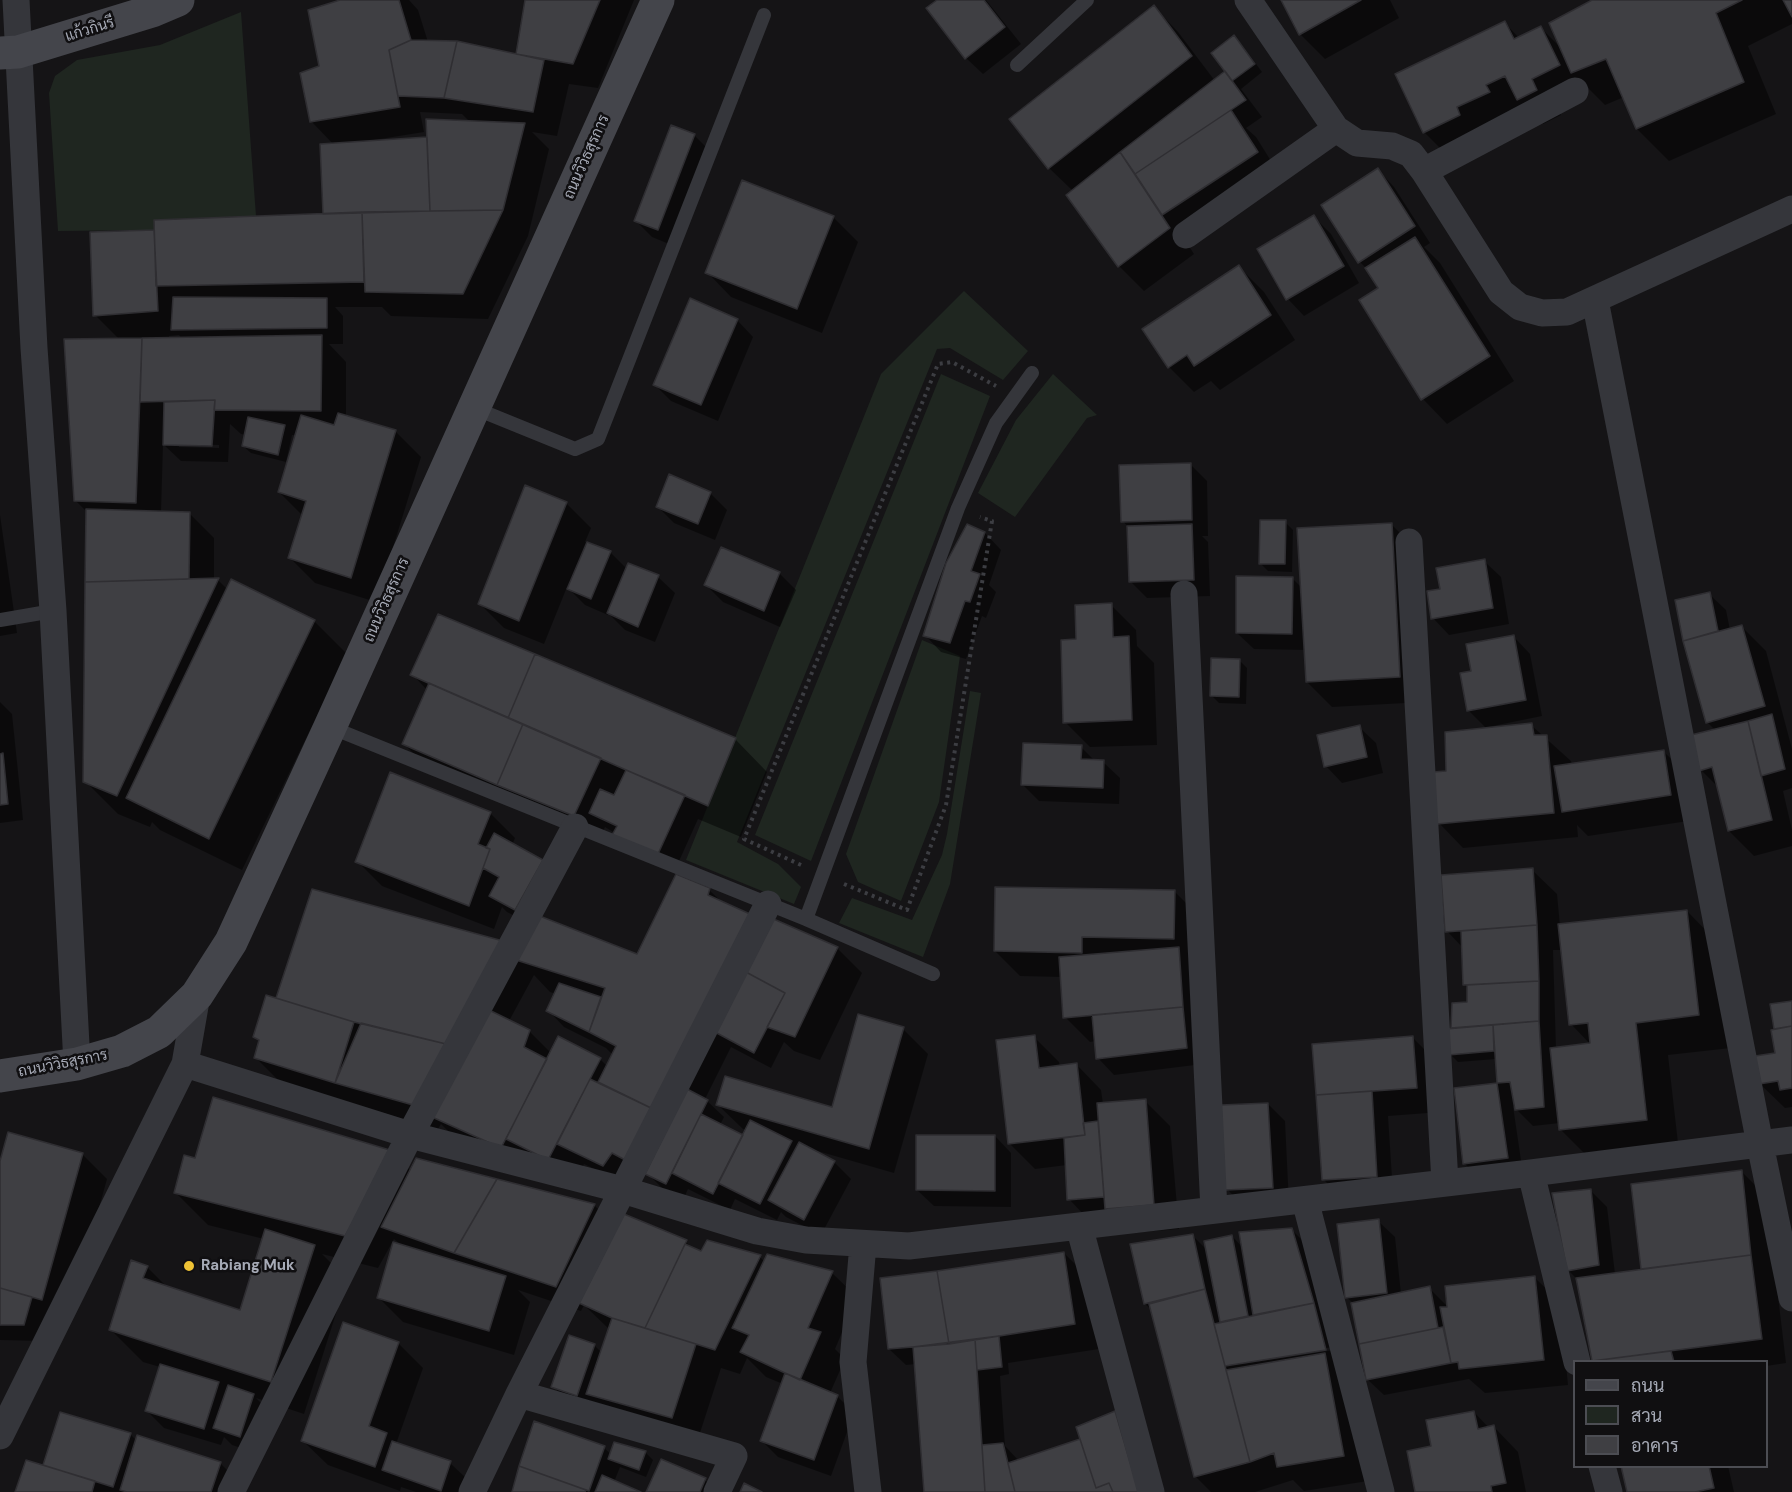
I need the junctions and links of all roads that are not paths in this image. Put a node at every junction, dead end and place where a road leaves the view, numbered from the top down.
1 (16, 0) edge
2 (178, 0) edge
3 (658, 0) edge
4 (1087, 0) edge
5 (1248, 0) edge
6 (764, 15) dead end
7 (9, 52) edge
8 (1017, 65) dead end
9 (1575, 91) dead end
10 (1335, 129) junction
11 (1424, 171) junction
12 (1792, 209) edge
13 (1186, 235) dead end
14 (1595, 300) junction
15 (1032, 373) dead end
16 (474, 408) junction
17 (1409, 542) dead end
18 (1184, 594) dead end
19 (53, 610) junction
20 (0, 620) edge
21 (330, 727) junction
22 (575, 827) junction
23 (768, 904) junction
24 (806, 919) junction
25 (933, 974) dead end
26 (197, 995) junction
27 (77, 1064) junction
28 (185, 1064) junction
29 (0, 1076) edge
30 (410, 1135) junction
31 (1792, 1140) edge
32 (1760, 1144) junction
33 (1531, 1173) junction
34 (1445, 1183) junction
35 (623, 1190) junction
36 (1305, 1200) junction
37 (1214, 1210) junction
38 (1079, 1226) junction
39 (862, 1244) junction
40 (1792, 1298) edge
41 (1577, 1360) edge
42 (519, 1394) junction
43 (0, 1436) edge
44 (1602, 1468) edge
45 (231, 1492) edge
46 (472, 1492) edge
47 (717, 1492) edge
48 (868, 1492) edge
49 (1151, 1492) edge
50 (1381, 1492) edge
51 (1609, 1492) edge

1 - 7 street
2 - 7 main road, แก้วกินรี
3 - 16 main road, ถนนวิวิธสุรการ
4 - 8 lane
5 - 10 street
6 - 16 lane
7 - 19 street
9 - 11 street
10 - 11 street
10 - 13 street
11 - 14 street
12 - 14 street
14 - 32 street
15 - 24 lane
16 - 21 main road, ถนนวิวิธสุรการ
17 - 34 street
18 - 37 street
19 - 20 lane
19 - 27 street
21 - 22 lane
21 - 26 main road, ถนนวิวิธสุรการ
22 - 23 lane
22 - 30 street
23 - 24 lane
23 - 35 street
24 - 25 lane
26 - 27 main road, ถนนวิวิธสุรการ
26 - 28 street
27 - 29 main road, ถนนวิวิธสุรการ
28 - 30 street
28 - 43 street
30 - 35 street
30 - 45 street
31 - 32 street
32 - 33 street
32 - 40 street
33 - 34 street
33 - 41 street
34 - 36 street
35 - 39 street
35 - 42 street
36 - 37 street
36 - 50 street
37 - 38 street
38 - 39 street
38 - 49 street
39 - 48 street
42 - 46 street
42 - 47 street
44 - 51 street

